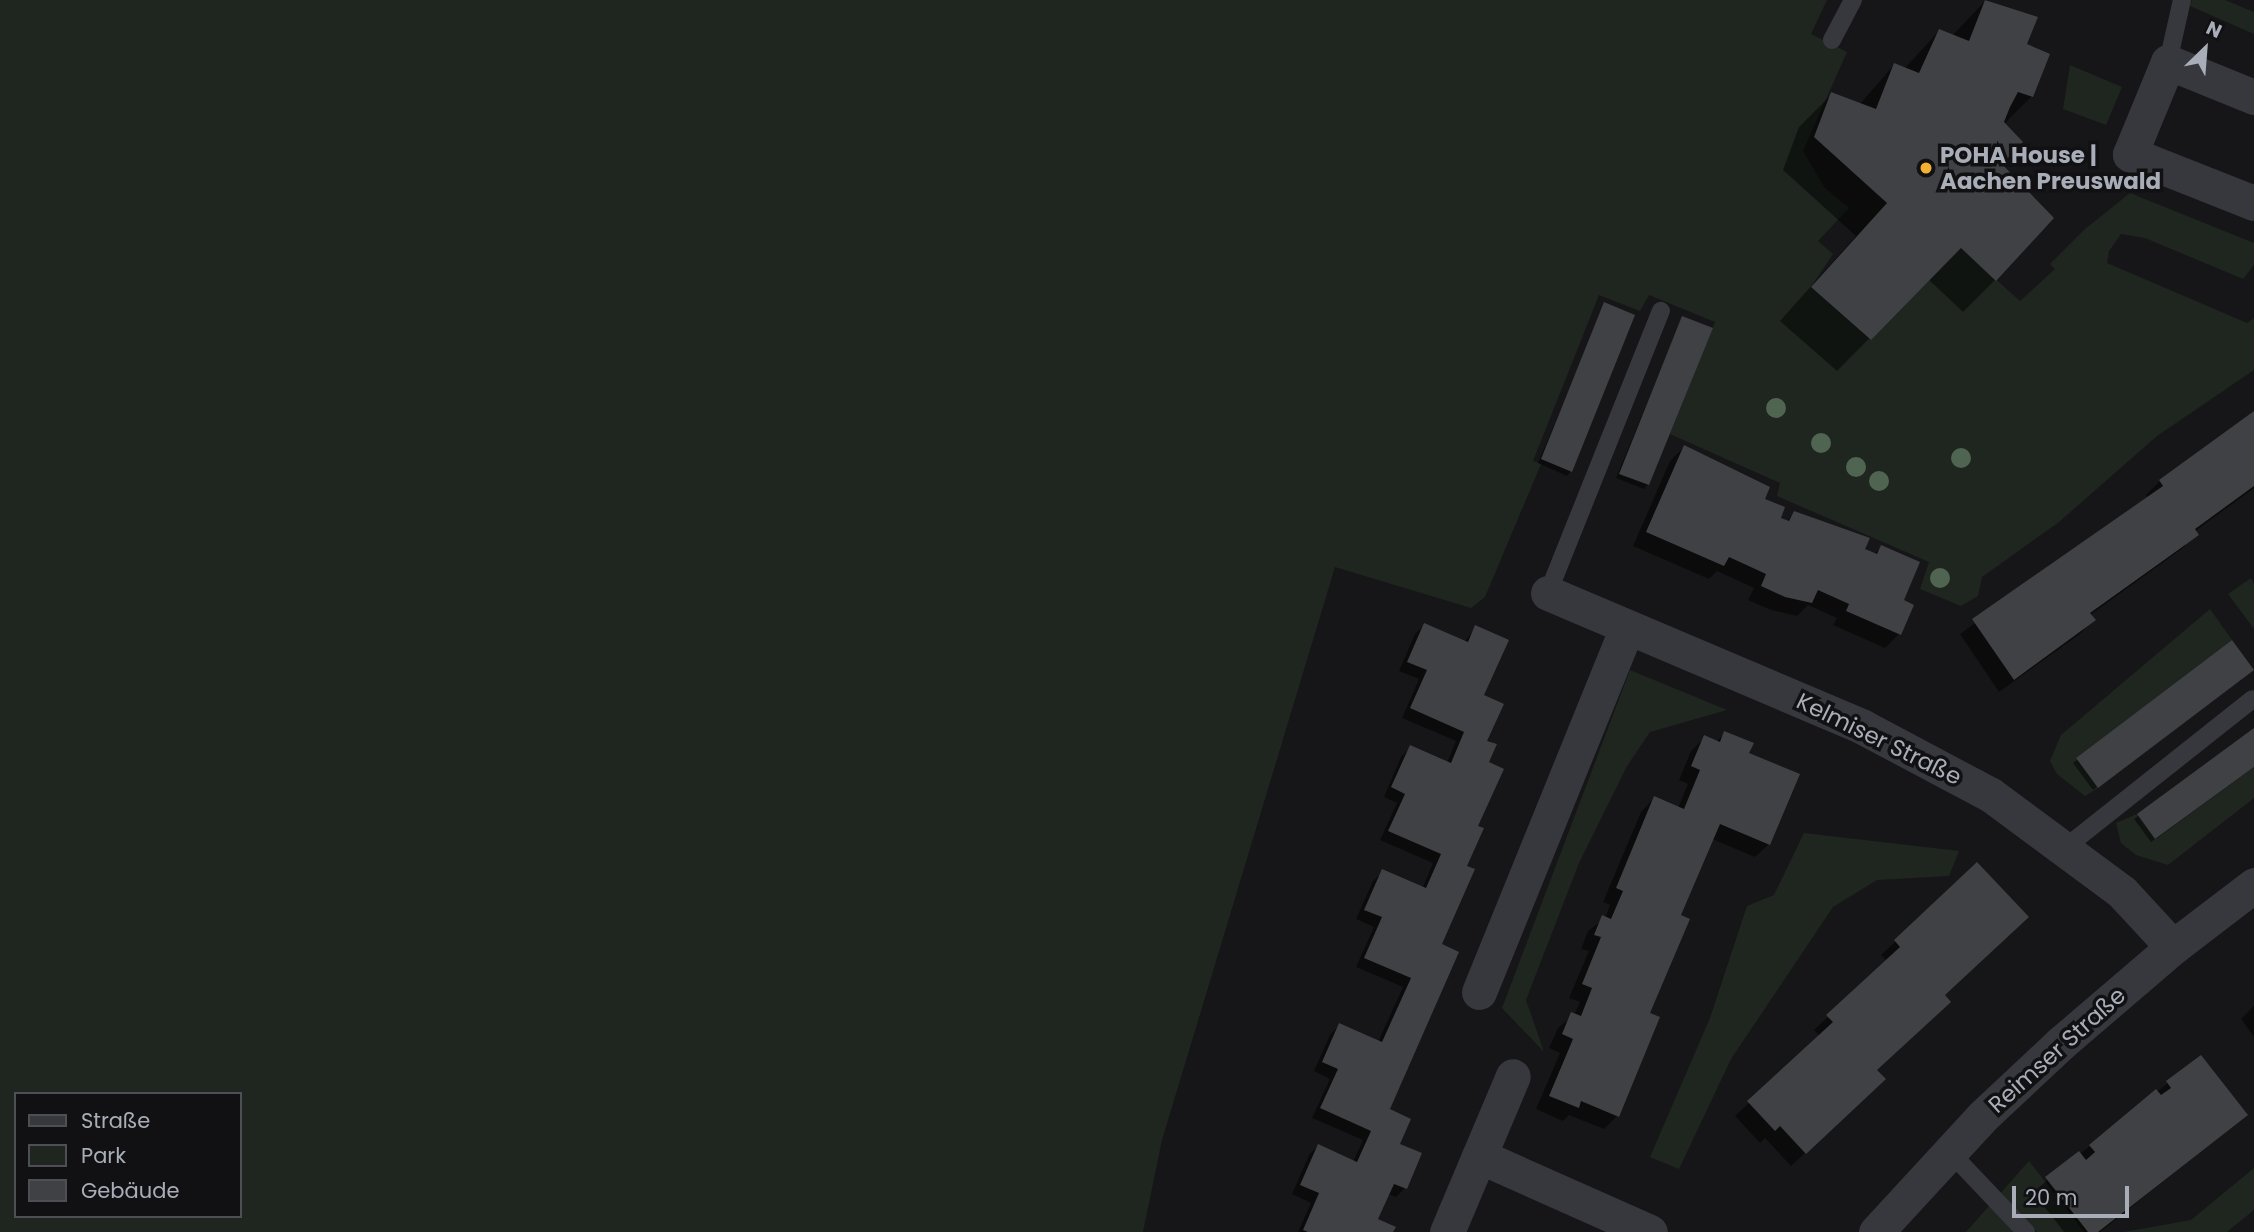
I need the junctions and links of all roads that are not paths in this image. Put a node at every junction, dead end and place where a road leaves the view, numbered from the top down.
1 (1853, 0) edge
2 (2182, 0) edge
3 (1832, 40) dead end
4 (2168, 62) junction
5 (2254, 97) edge
6 (2254, 204) edge
7 (1661, 310) dead end
8 (1548, 593) joint
9 (1627, 627) junction
10 (2253, 699) edge
11 (2067, 847) junction
12 (2254, 885) edge
13 (2173, 947) junction
14 (1479, 992) dead end
15 (1513, 1076) dead end
16 (1949, 1151) junction
17 (1479, 1156) junction
18 (1447, 1232) edge
19 (1650, 1232) edge
20 (1876, 1232) edge
21 (2026, 1232) edge

1 - 3 lane
2 - 4 lane
4 - 5 street
4 - 6 street
7 - 8 lane
8 - 9 street, Kelmiser Straße
9 - 11 street, Kelmiser Straße
9 - 14 street
10 - 11 lane
11 - 13 street, Kelmiser Straße
12 - 13 street, Reimser Straße
13 - 16 street, Reimser Straße
15 - 17 street
16 - 20 street, Reimser Straße
16 - 21 lane
17 - 18 street
17 - 19 street

